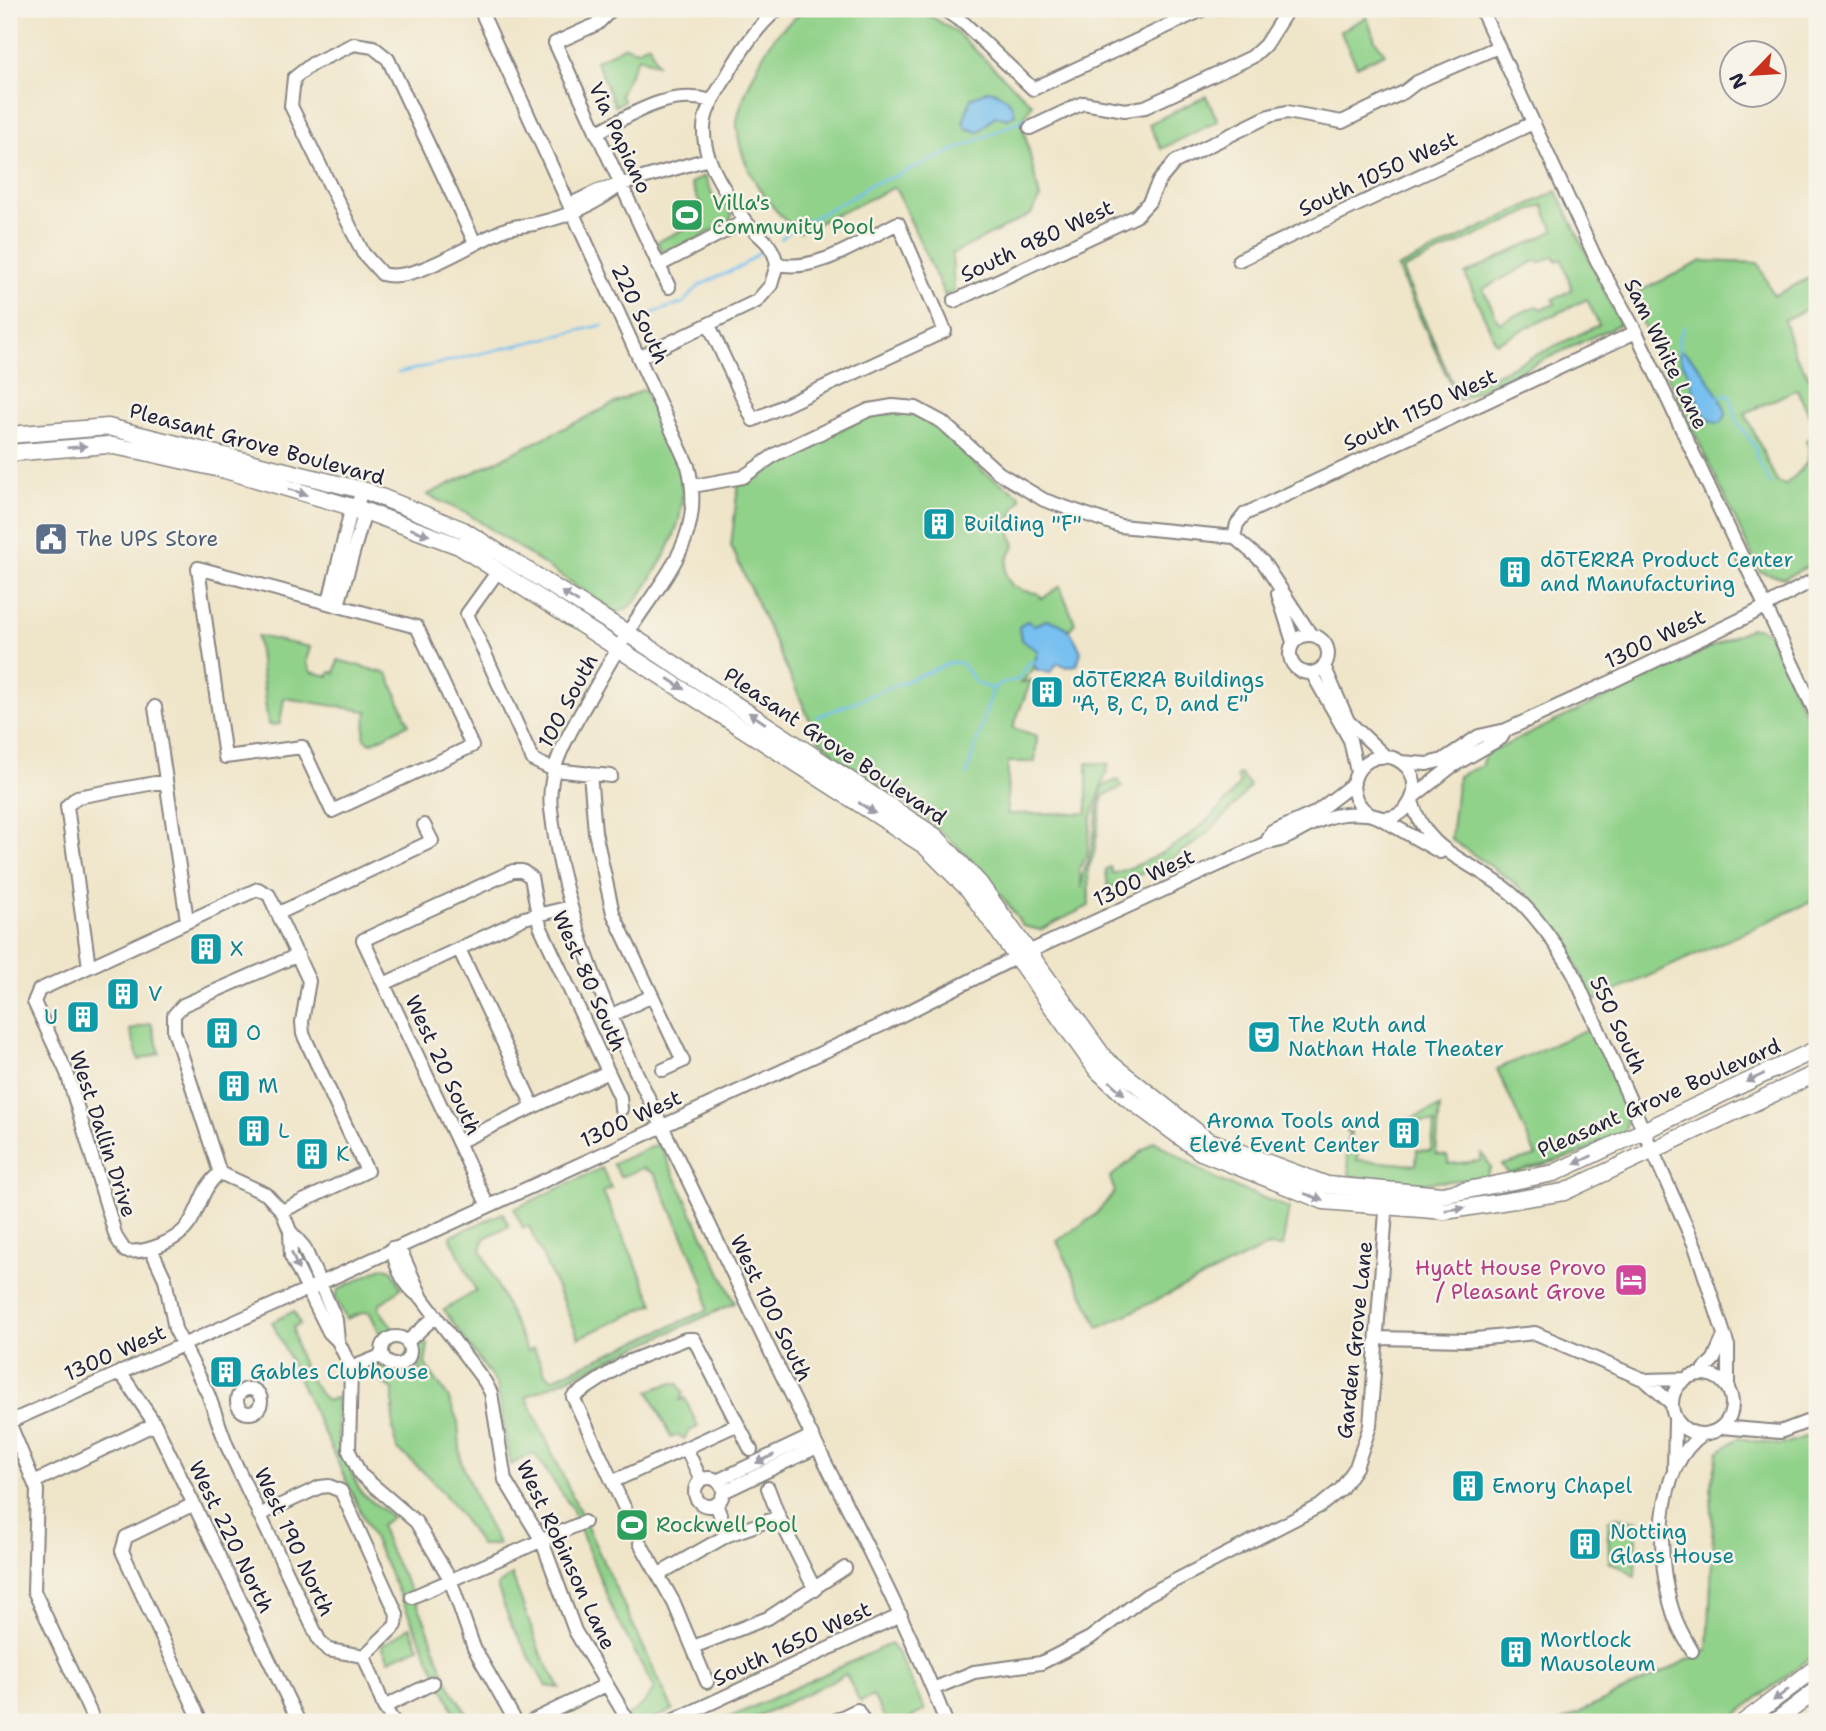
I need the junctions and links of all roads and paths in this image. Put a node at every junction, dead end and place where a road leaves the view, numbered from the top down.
1 (480, 9) edge
2 (612, 9) edge
3 (778, 9) edge
4 (943, 9) edge
5 (1204, 9) edge
6 (1288, 9) edge
7 (1481, 9) edge
8 (1499, 47) junction
9 (712, 101) junction
10 (1533, 123) junction
11 (1030, 128) dead end
12 (596, 133) junction
13 (708, 159) junction
14 (620, 185) junction
15 (571, 209) junction
16 (745, 221) junction
17 (475, 243) junction
18 (1239, 260) dead end
19 (777, 264) junction
20 (658, 266) junction
21 (669, 287) dead end
22 (954, 301) dead end
23 (709, 326) junction
24 (1636, 332) junction
25 (640, 358) junction
26 (9, 435) edge
27 (9, 453) edge
28 (694, 486) junction
29 (362, 490) junction
30 (356, 509) junction
31 (1234, 537) junction
32 (498, 570) junction
33 (1817, 578) edge
34 (1274, 580) junction
35 (334, 603) junction
36 (1765, 605) junction
37 (1311, 635) junction
38 (623, 640) junction
39 (1293, 642) junction
40 (1318, 669) junction
41 (155, 707) dead end
42 (1817, 716) edge
43 (1506, 730) junction
44 (1386, 757) junction
45 (1401, 762) junction
46 (554, 770) junction
47 (590, 773) junction
48 (611, 776) dead end
49 (1356, 777) junction
50 (166, 781) junction
51 (1412, 799) junction
52 (1374, 816) junction
53 (424, 825) dead end
54 (1266, 843) junction
55 (1447, 852) junction
56 (571, 907) junction
57 (278, 913) junction
58 (538, 913) junction
59 (187, 920) junction
60 (363, 940) joint
61 (459, 949) junction
62 (298, 955) junction
63 (1021, 955) junction
64 (89, 967) junction
65 (384, 984) junction
66 (652, 996) junction
67 (612, 1015) junction
68 (1817, 1049) edge
69 (663, 1070) dead end
70 (608, 1072) junction
71 (1817, 1073) edge
72 (533, 1106) junction
73 (621, 1109) dead end
74 (662, 1125) junction
75 (1645, 1130) junction
76 (458, 1142) junction
77 (1652, 1149) junction
78 (220, 1173) junction
79 (1387, 1200) junction
80 (488, 1206) junction
81 (282, 1211) junction
82 (392, 1248) junction
83 (151, 1249) junction
84 (314, 1287) junction
85 (436, 1316) junction
86 (1724, 1336) junction
87 (1378, 1338) junction
88 (407, 1342) junction
89 (182, 1345) junction
90 (383, 1355) junction
91 (351, 1368) junction
92 (120, 1372) junction
93 (1700, 1374) junction
94 (1685, 1379) junction
95 (1645, 1380) junction
96 (1728, 1389) junction
97 (1672, 1404) junction
98 (238, 1406) dead end
99 (1732, 1406) junction
100 (217, 1414) junction
101 (1817, 1418) edge
102 (1675, 1420) junction
103 (9, 1422) edge
104 (155, 1424) junction
105 (736, 1425) junction
106 (1721, 1427) junction
107 (1757, 1429) junction
108 (1703, 1434) junction
109 (814, 1442) junction
110 (687, 1450) junction
111 (751, 1450) dead end
112 (1674, 1471) junction
113 (701, 1480) junction
114 (36, 1481) junction
115 (614, 1481) junction
116 (720, 1487) junction
117 (768, 1488) dead end
118 (194, 1504) junction
119 (716, 1504) junction
120 (625, 1511) dead end
121 (259, 1515) junction
122 (779, 1517) junction
123 (584, 1522) dead end
124 (728, 1535) junction
125 (542, 1541) junction
126 (640, 1543) dead end
127 (845, 1568) dead end
128 (659, 1574) junction
129 (450, 1579) junction
130 (815, 1590) junction
131 (412, 1597) dead end
132 (901, 1615) junction
133 (693, 1647) junction
134 (1692, 1651) dead end
135 (364, 1656) junction
136 (1817, 1667) edge
137 (707, 1682) dead end
138 (433, 1683) dead end
139 (606, 1685) junction
140 (933, 1689) junction
141 (1817, 1690) edge
142 (384, 1707) junction
143 (860, 1716) edge
144 (626, 1717) dead end
145 (91, 1722) edge
146 (201, 1722) edge
147 (299, 1722) edge
148 (394, 1722) edge
149 (516, 1722) edge
150 (530, 1722) edge
151 (670, 1722) edge
152 (832, 1722) edge
153 (946, 1722) edge
154 (1744, 1722) edge
155 (1775, 1722) edge

1 - 15 street, 220 South
2 - 12 street, Via Papiano
3 - 9 street
4 - 5 street
6 - 11 street
7 - 8 street, Sam White Lane
8 - 10 street, Sam White Lane
8 - 22 street, South 980 West
9 - 12 street
9 - 13 street
10 - 18 street, South 1050 West
10 - 24 street, Sam White Lane
12 - 14 street, Via Papiano
13 - 14 street
13 - 16 street
14 - 15 street
14 - 20 street, Via Papiano
15 - 17 street
15 - 25 street, 220 South
16 - 19 street
16 - 20 street
17 - 17 street
19 - 23 street
19 - 23 street
20 - 21 street, Via Papiano
23 - 25 street
24 - 31 street, South 1150 West
24 - 36 street, Sam White Lane
25 - 28 street, 220 South
26 - 29 main road, Pleasant Grove Boulevard
27 -> 30 main road, Pleasant Grove Boulevard
28 - 31 street
28 - 38 street, 220 South
29 - 30 street
38 -> 29 main road, Pleasant Grove Boulevard
30 -> 32 main road, Pleasant Grove Boulevard
30 - 35 street
31 - 34 street
32 - 38 main road, Pleasant Grove Boulevard
32 - 46 street
33 - 36 street, 1300 West
34 - 37 street
34 - 39 street
35 - 35 street
36 - 42 street, Sam White Lane
36 - 43 street, 1300 West
37 - 39 street
37 - 40 street
38 - 46 street, 100 South
38 - 63 main road, Pleasant Grove Boulevard
39 - 40 street
40 - 44 street
40 - 49 street
41 - 50 street
43 - 45 street
43 - 51 street
44 - 45 street
44 - 49 street
45 - 51 street
46 - 47 street
46 - 56 street, 100 South
47 - 48 street
47 - 66 street
49 - 52 street
49 - 54 street
50 - 59 street
50 - 64 street
51 - 52 street
51 - 55 street
52 - 54 street
52 - 55 street
53 - 57 street
54 - 63 street, 1300 West
55 - 75 street, 550 South
56 - 58 street
56 - 67 street, West 100 South
57 - 59 street
57 - 62 street
58 - 60 street, West 80 South
58 - 61 street
58 - 70 street, West 80 South
59 - 64 street
60 - 65 street, West 20 South
61 - 65 street
61 - 72 street
62 - 78 street
62 - 81 street
63 - 74 street, 1300 West
63 - 79 main road, Pleasant Grove Boulevard
64 - 83 street, West Dallin Drive
65 - 76 street, West 20 South
66 - 67 street
66 - 69 street
67 - 74 street, West 100 South
68 -> 75 main road, Pleasant Grove Boulevard
70 - 72 street
70 - 73 street, West 80 South
71 - 77 main road, Pleasant Grove Boulevard
72 - 76 street
74 - 80 street, 1300 West
74 - 109 street, West 100 South
75 - 77 street, 550 South
75 -> 79 main road, Pleasant Grove Boulevard
76 - 80 street, West 20 South
79 -> 77 main road, Pleasant Grove Boulevard
77 - 86 street, 550 South
78 - 81 street
78 - 83 street
79 - 87 street, Garden Grove Lane
80 - 82 street, 1300 West
81 - 84 street
82 - 84 street, 1300 West
82 - 85 street, West Robinson Lane
83 - 89 street
84 - 89 street, 1300 West
84 - 91 street
85 - 88 street
85 - 125 street, West Robinson Lane
86 - 93 street
86 - 96 street, 550 South
87 - 95 street
87 - 140 street, Garden Grove Lane
88 - 90 street
88 - 90 street
89 - 92 street, 1300 West
89 - 100 street, West 190 North
90 - 91 street
91 - 129 street
92 - 103 street, 1300 West
92 - 104 street, West 220 North
93 - 94 street
93 - 96 street
94 - 95 street
94 - 97 street
95 - 97 street
96 - 99 street
97 - 102 street
98 - 100 street
99 - 106 street
99 - 107 street
100 - 121 street, West 190 North
101 - 107 street
102 - 108 street
102 - 112 street
103 - 114 street
104 - 114 street
104 - 118 street, West 220 North
105 - 110 street
105 - 111 street
105 - 115 street
106 - 107 street
106 - 108 street
108 - 112 street
109 - 116 street
109 - 132 street, West 100 South
110 - 113 street
110 - 115 street
112 - 134 street
113 - 116 street
113 - 119 street
114 - 145 street
115 - 120 street
116 - 119 street
117 - 122 street
118 - 146 street
118 - 147 street, West 220 North
119 - 124 street
121 - 135 street, West 190 North
121 - 135 street
122 - 124 street
122 - 130 street
123 - 125 street
124 - 128 street
125 - 129 street
125 - 139 street, West Robinson Lane
126 - 128 street
127 - 130 street
128 - 133 street
129 - 131 street
129 - 149 street
130 - 133 street
132 - 140 street, West 100 South
132 - 151 street, South 1650 West
133 - 137 street
135 - 142 street
136 -> 154 main road
138 - 142 street
139 - 144 street, West Robinson Lane
139 - 150 street
140 - 153 street, West 100 South
141 - 155 main road
142 - 148 street
143 - 152 street

